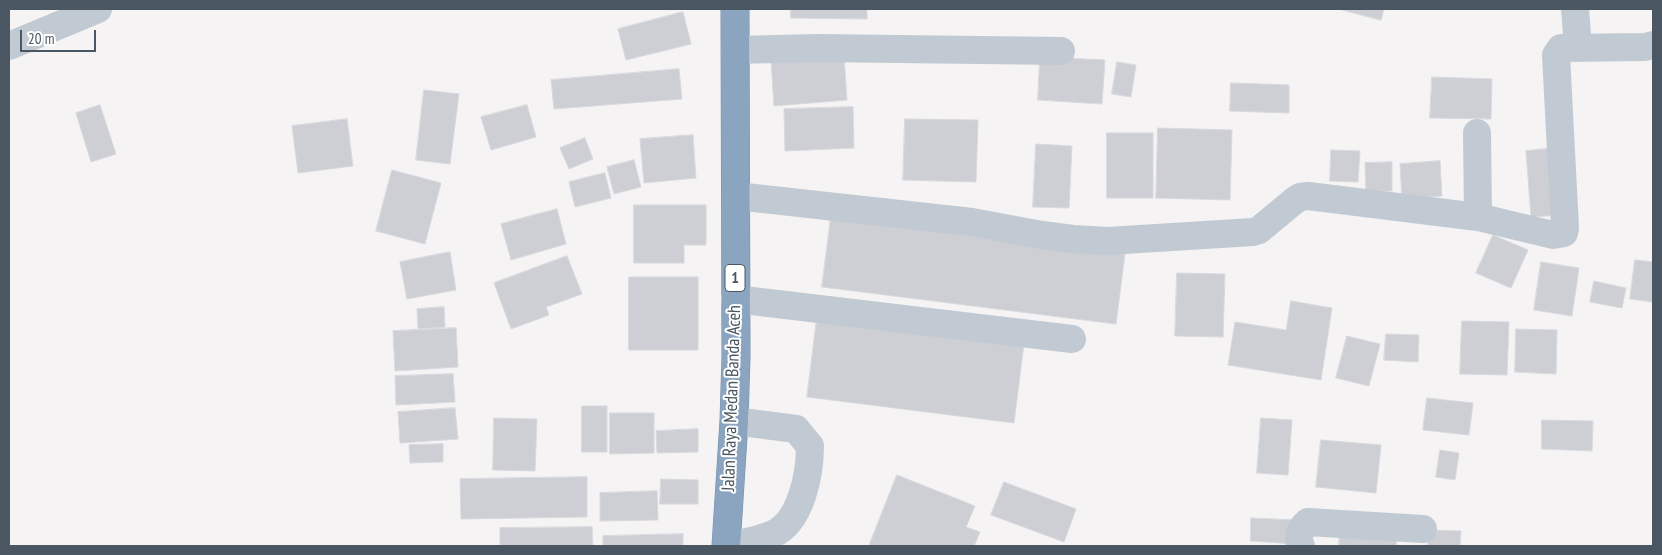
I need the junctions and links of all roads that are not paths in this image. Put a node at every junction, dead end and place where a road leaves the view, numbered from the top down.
1 (98, 9) edge
2 (735, 9) edge
3 (1576, 9) edge
4 (1653, 45) edge
5 (9, 46) edge
6 (1578, 47) junction
7 (735, 50) junction
8 (1061, 51) dead end
9 (1476, 133) dead end
10 (736, 196) junction
11 (1478, 217) junction
12 (735, 300) junction
13 (1072, 339) dead end
14 (734, 421) junction
15 (1423, 529) dead end
16 (726, 546) edge
17 (732, 546) edge
18 (1301, 546) edge

1 - 5 street
2 - 7 highway, Jalan Raya Medan Banda Aceh / 1
3 - 6 street
4 - 6 street
6 - 11 street
7 - 8 street
7 - 10 highway, Jalan Raya Medan Banda Aceh / 1
9 - 11 street
10 - 11 street
10 - 12 highway, Jalan Raya Medan Banda Aceh / 1
12 - 13 street
12 - 14 highway, Jalan Raya Medan Banda Aceh / 1
14 - 16 highway, Jalan Raya Medan Banda Aceh / 1
14 - 17 street
15 - 18 street

